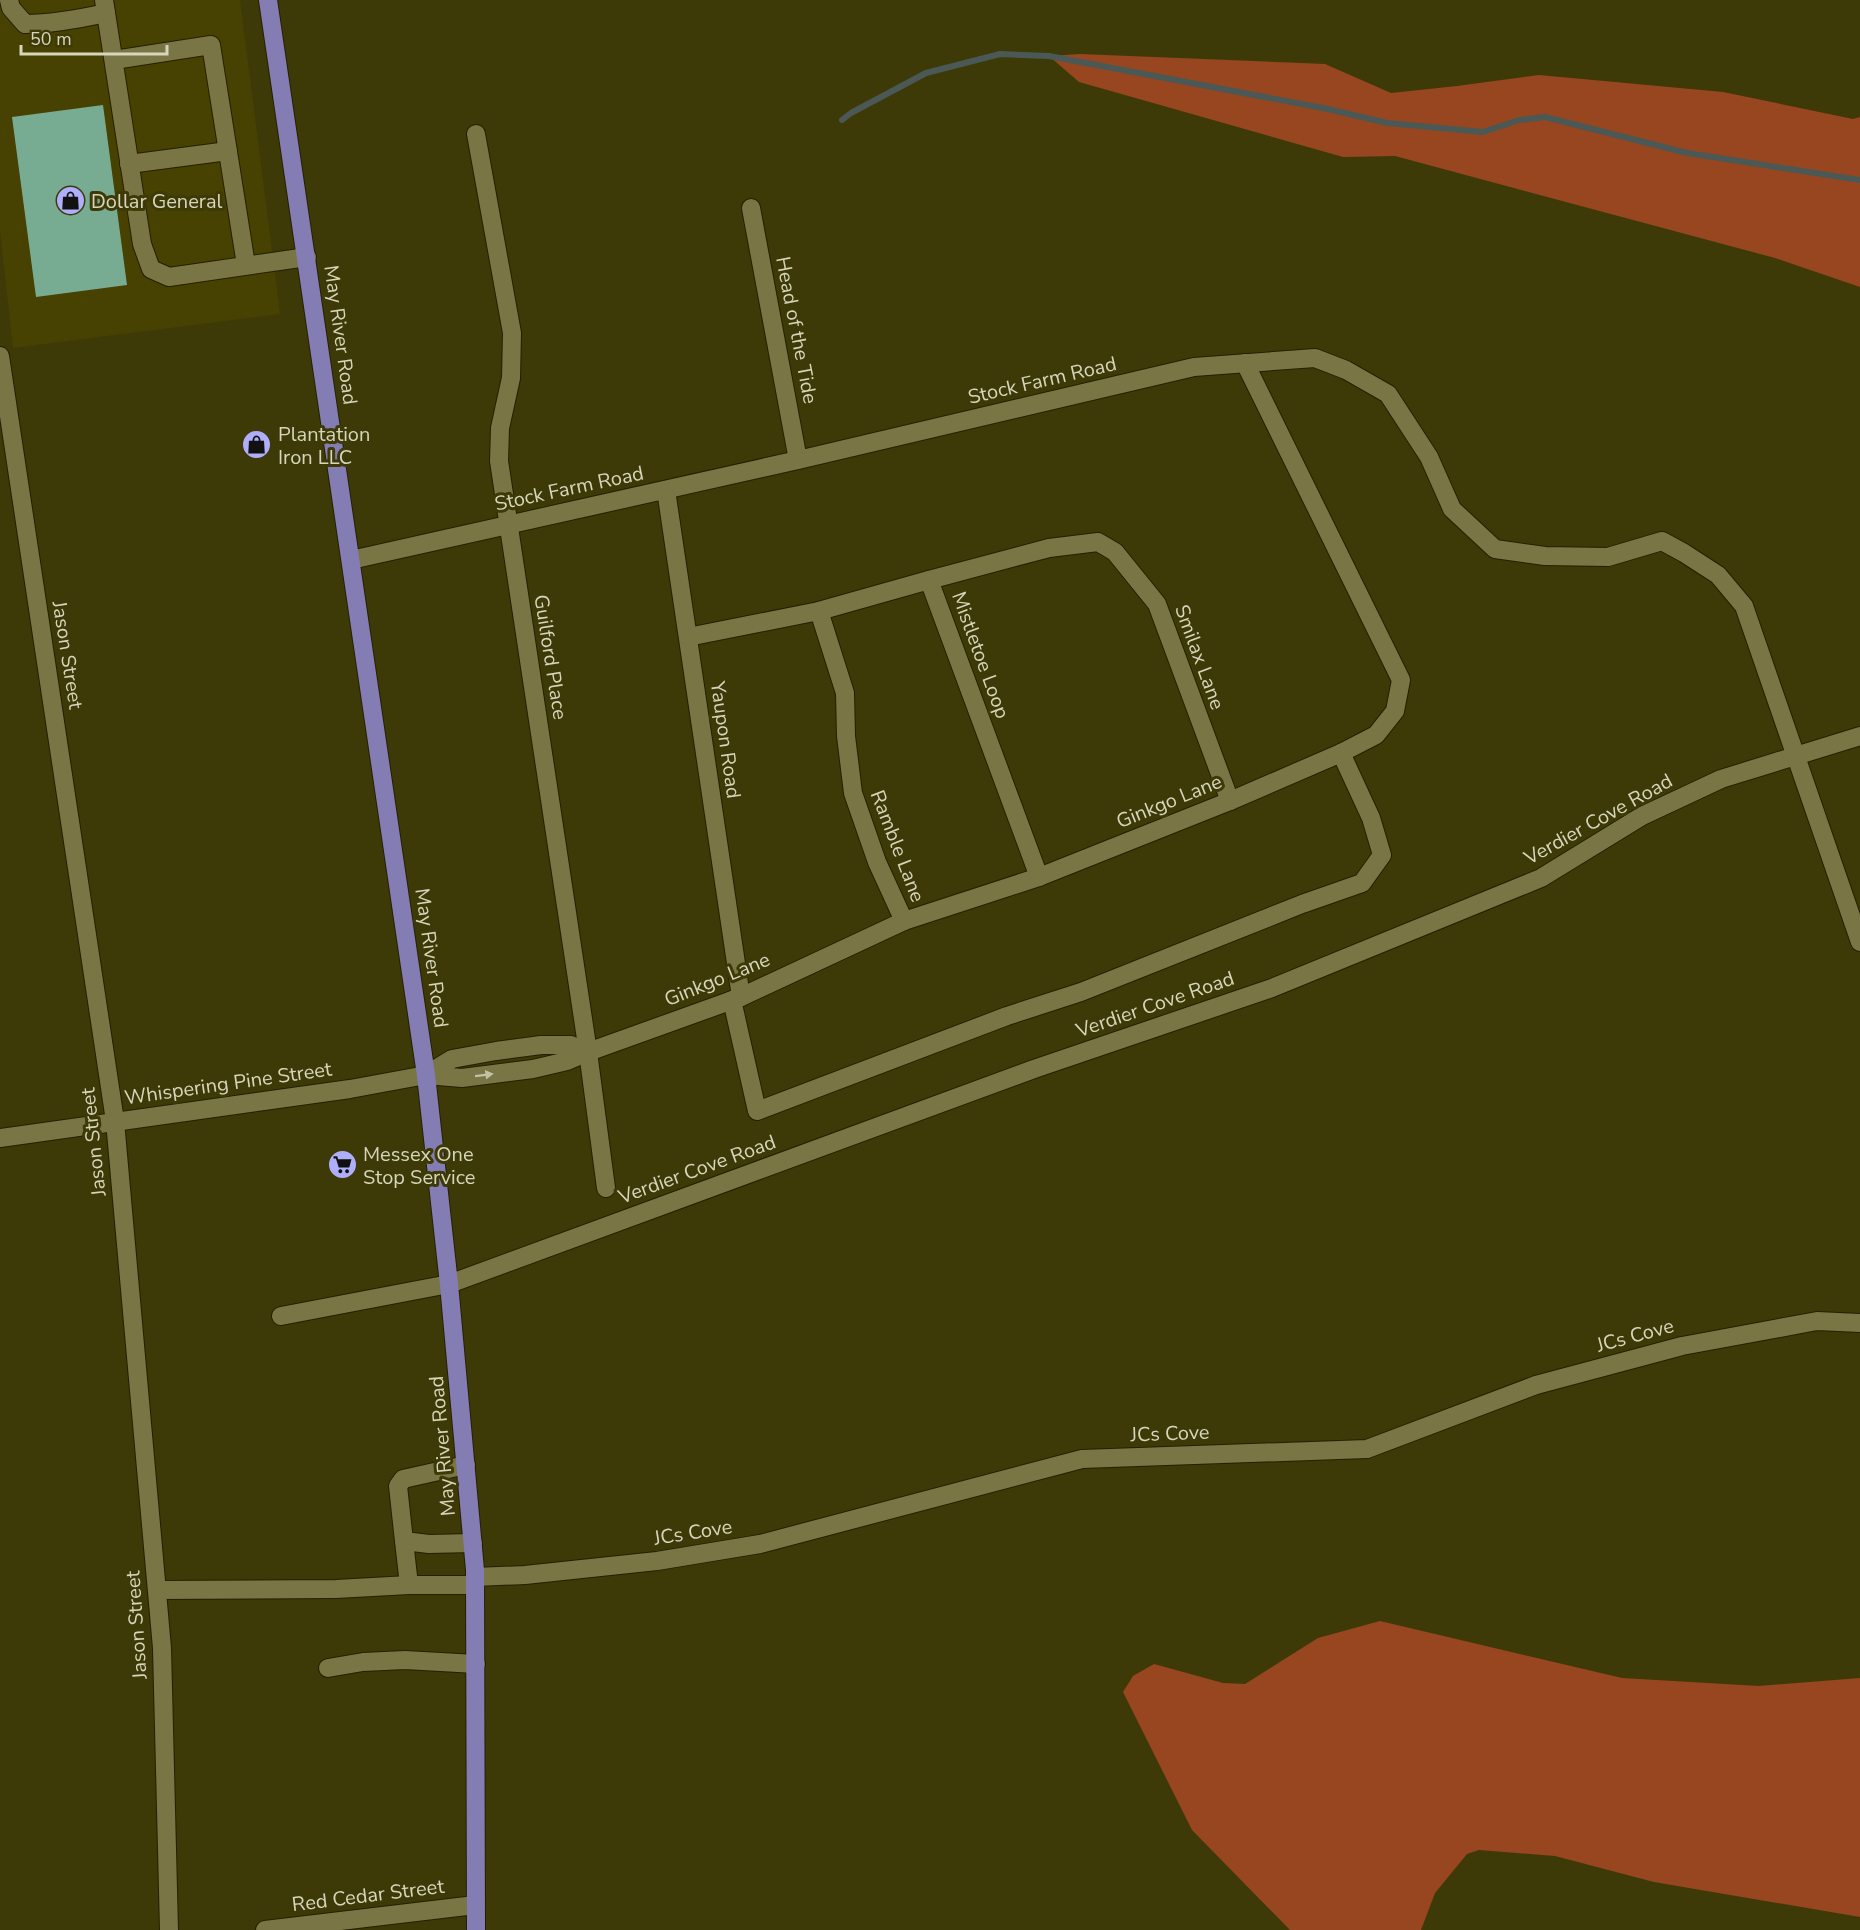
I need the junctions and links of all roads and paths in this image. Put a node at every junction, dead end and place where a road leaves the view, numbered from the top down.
1 (9, 0) edge
2 (268, 0) edge
3 (105, 6) edge
4 (114, 60) junction
5 (476, 134) dead end
6 (228, 151) junction
7 (129, 164) junction
8 (751, 208) dead end
9 (307, 257) junction
10 (246, 266) junction
11 (0, 356) edge
12 (1245, 363) junction
13 (798, 460) junction
14 (666, 490) junction
15 (508, 525) junction
16 (351, 560) junction
17 (929, 580) junction
18 (819, 611) junction
19 (688, 637) junction
20 (1860, 736) edge
21 (1341, 753) junction
22 (1796, 756) junction
23 (1230, 801) junction
24 (1039, 877) junction
25 (904, 921) junction
26 (1860, 942) edge
27 (737, 999) junction
28 (588, 1052) junction
29 (426, 1075) junction
30 (115, 1121) junction
31 (0, 1138) edge
32 (606, 1188) dead end
33 (449, 1284) junction
34 (281, 1316) dead end
35 (1860, 1323) edge
36 (466, 1465) junction
37 (404, 1541) junction
38 (473, 1543) junction
39 (475, 1581) junction
40 (409, 1585) junction
41 (157, 1590) junction
42 (476, 1664) junction
43 (328, 1668) dead end
44 (475, 1905) junction
45 (169, 1930) edge
46 (265, 1930) edge
47 (476, 1930) edge

1 - 3 street
2 - 9 main road, May River Road
3 - 4 street
4 - 6 street
4 - 7 street
5 - 15 street, Guilford Place
6 - 7 street
6 - 10 street
7 - 10 street
8 - 13 street, Head of the Tide
9 - 10 street
9 - 16 main road, May River Road
11 - 30 street, Jason Street
12 - 13 street, Stock Farm Road
12 - 21 street, Ginkgo Lane
12 - 22 street, Stock Farm Road
13 - 14 street, Stock Farm Road
14 - 15 street, Stock Farm Road
14 - 19 street, Yaupon Road
15 - 16 street, Stock Farm Road
15 - 28 street, Guilford Place
16 - 29 main road, May River Road
17 - 18 street, Mistletoe Loop
17 - 23 street, Smilax Lane
17 - 24 street, Mistletoe Loop
18 - 19 street, Mistletoe Loop
18 - 25 street, Ramble Lane
19 - 27 street, Yaupon Road
20 - 22 street, Verdier Cove Road
21 - 23 street, Ginkgo Lane
21 - 27 street, Yaupon Road
22 - 26 street
22 - 33 street, Verdier Cove Road
23 - 24 street, Ginkgo Lane
24 - 25 street, Ginkgo Lane
25 - 27 street, Ginkgo Lane
27 - 28 street, Ginkgo Lane
28 - 29 street, Ginkgo Lane
28 - 32 street, Guilford Place
29 - 30 street, Whispering Pine Street
29 - 33 main road, May River Road
30 - 31 street, Whispering Pine Street
30 - 41 street, Jason Street
33 - 34 street, Verdier Cove Road
33 - 36 main road, May River Road
35 - 39 street, JCs Cove
36 - 37 street
36 - 38 main road, May River Road
37 - 38 street
37 - 40 street
38 - 39 main road, May River Road
39 - 40 street, JCs Cove
39 - 42 main road, May River Road
40 - 41 street, JCs Cove
41 - 45 street, Jason Street
42 - 43 street
42 - 44 main road, May River Road
44 - 46 street, Red Cedar Street
44 - 47 main road, May River Road

